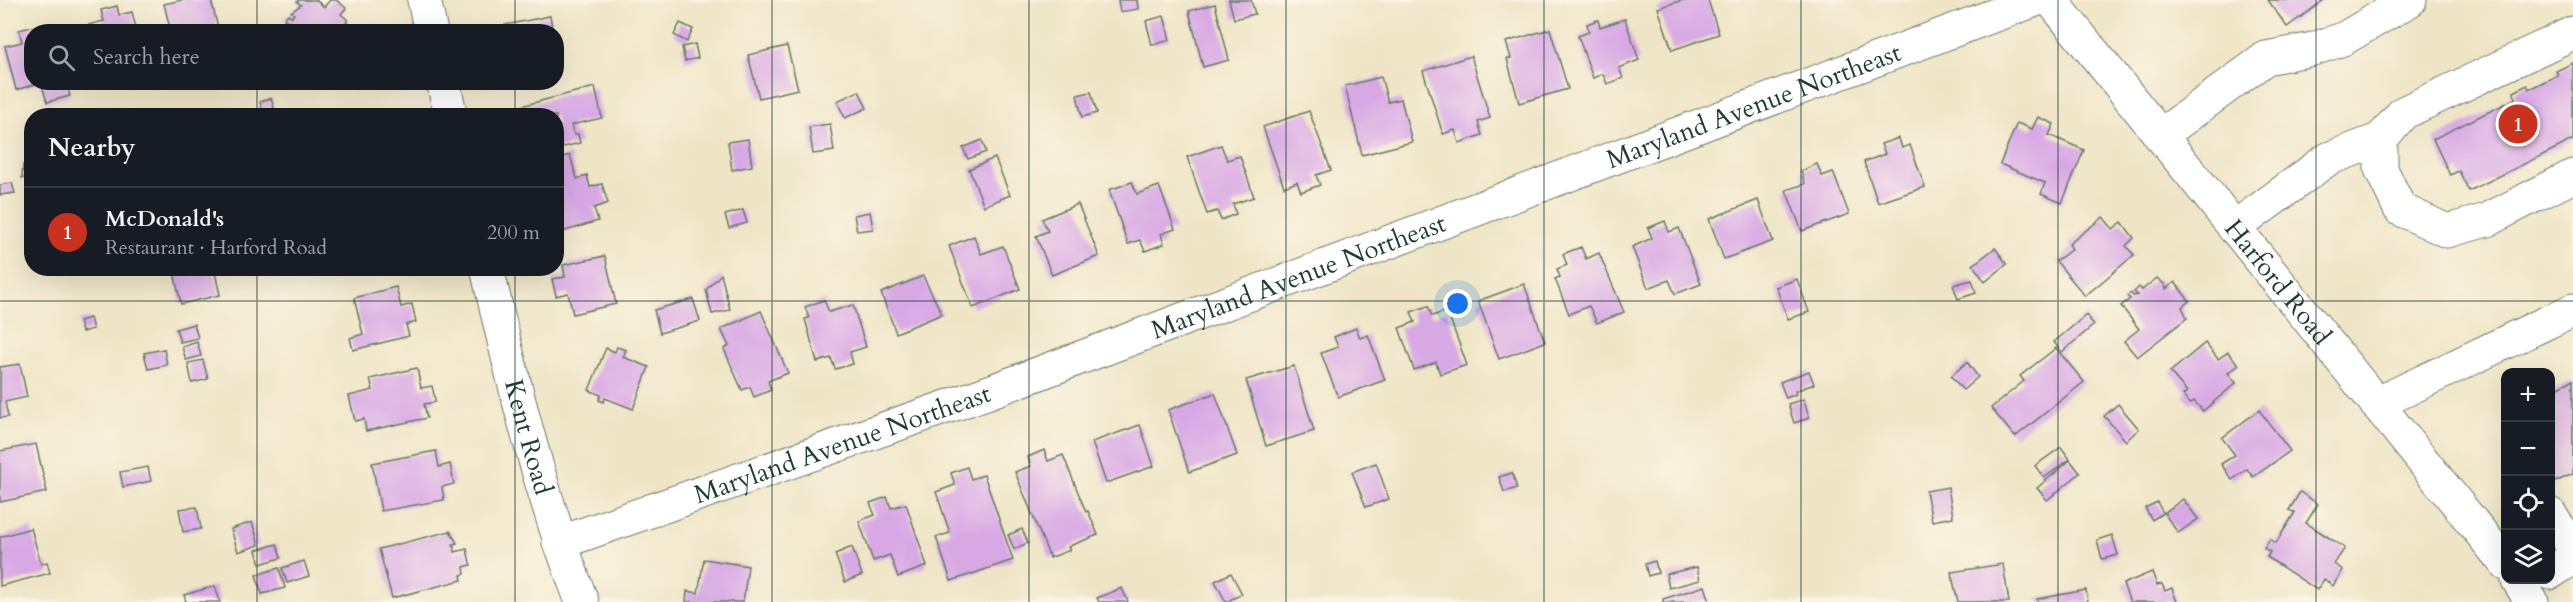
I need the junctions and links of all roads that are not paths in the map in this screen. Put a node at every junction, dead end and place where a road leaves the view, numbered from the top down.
1 (424, 0) edge
2 (2035, 0) edge
3 (2051, 0) edge
4 (2410, 0) edge
5 (429, 24) edge
6 (2573, 33) edge
7 (445, 90) edge
8 (449, 108) edge
9 (2160, 136) junction
10 (2381, 139) junction
11 (2573, 176) edge
12 (2234, 228) junction
13 (489, 276) edge
14 (2573, 310) edge
15 (2376, 404) junction
16 (2555, 522) edge
17 (559, 543) junction
18 (2573, 545) edge
19 (2573, 558) edge
20 (2501, 559) edge
21 (2533, 585) edge
22 (582, 602) edge

1 - 5 street
2 - 17 street, Maryland Avenue Northeast
3 - 9 street, Harford Road
4 - 9 street
6 - 10 street
7 - 8 street
9 - 12 street, Harford Road
10 - 11 street
10 - 12 street
12 - 15 street, Harford Road
13 - 17 street, Kent Road
14 - 15 street
15 - 20 street, Harford Road
16 - 18 street
17 - 22 street, Kent Road
19 - 21 street

